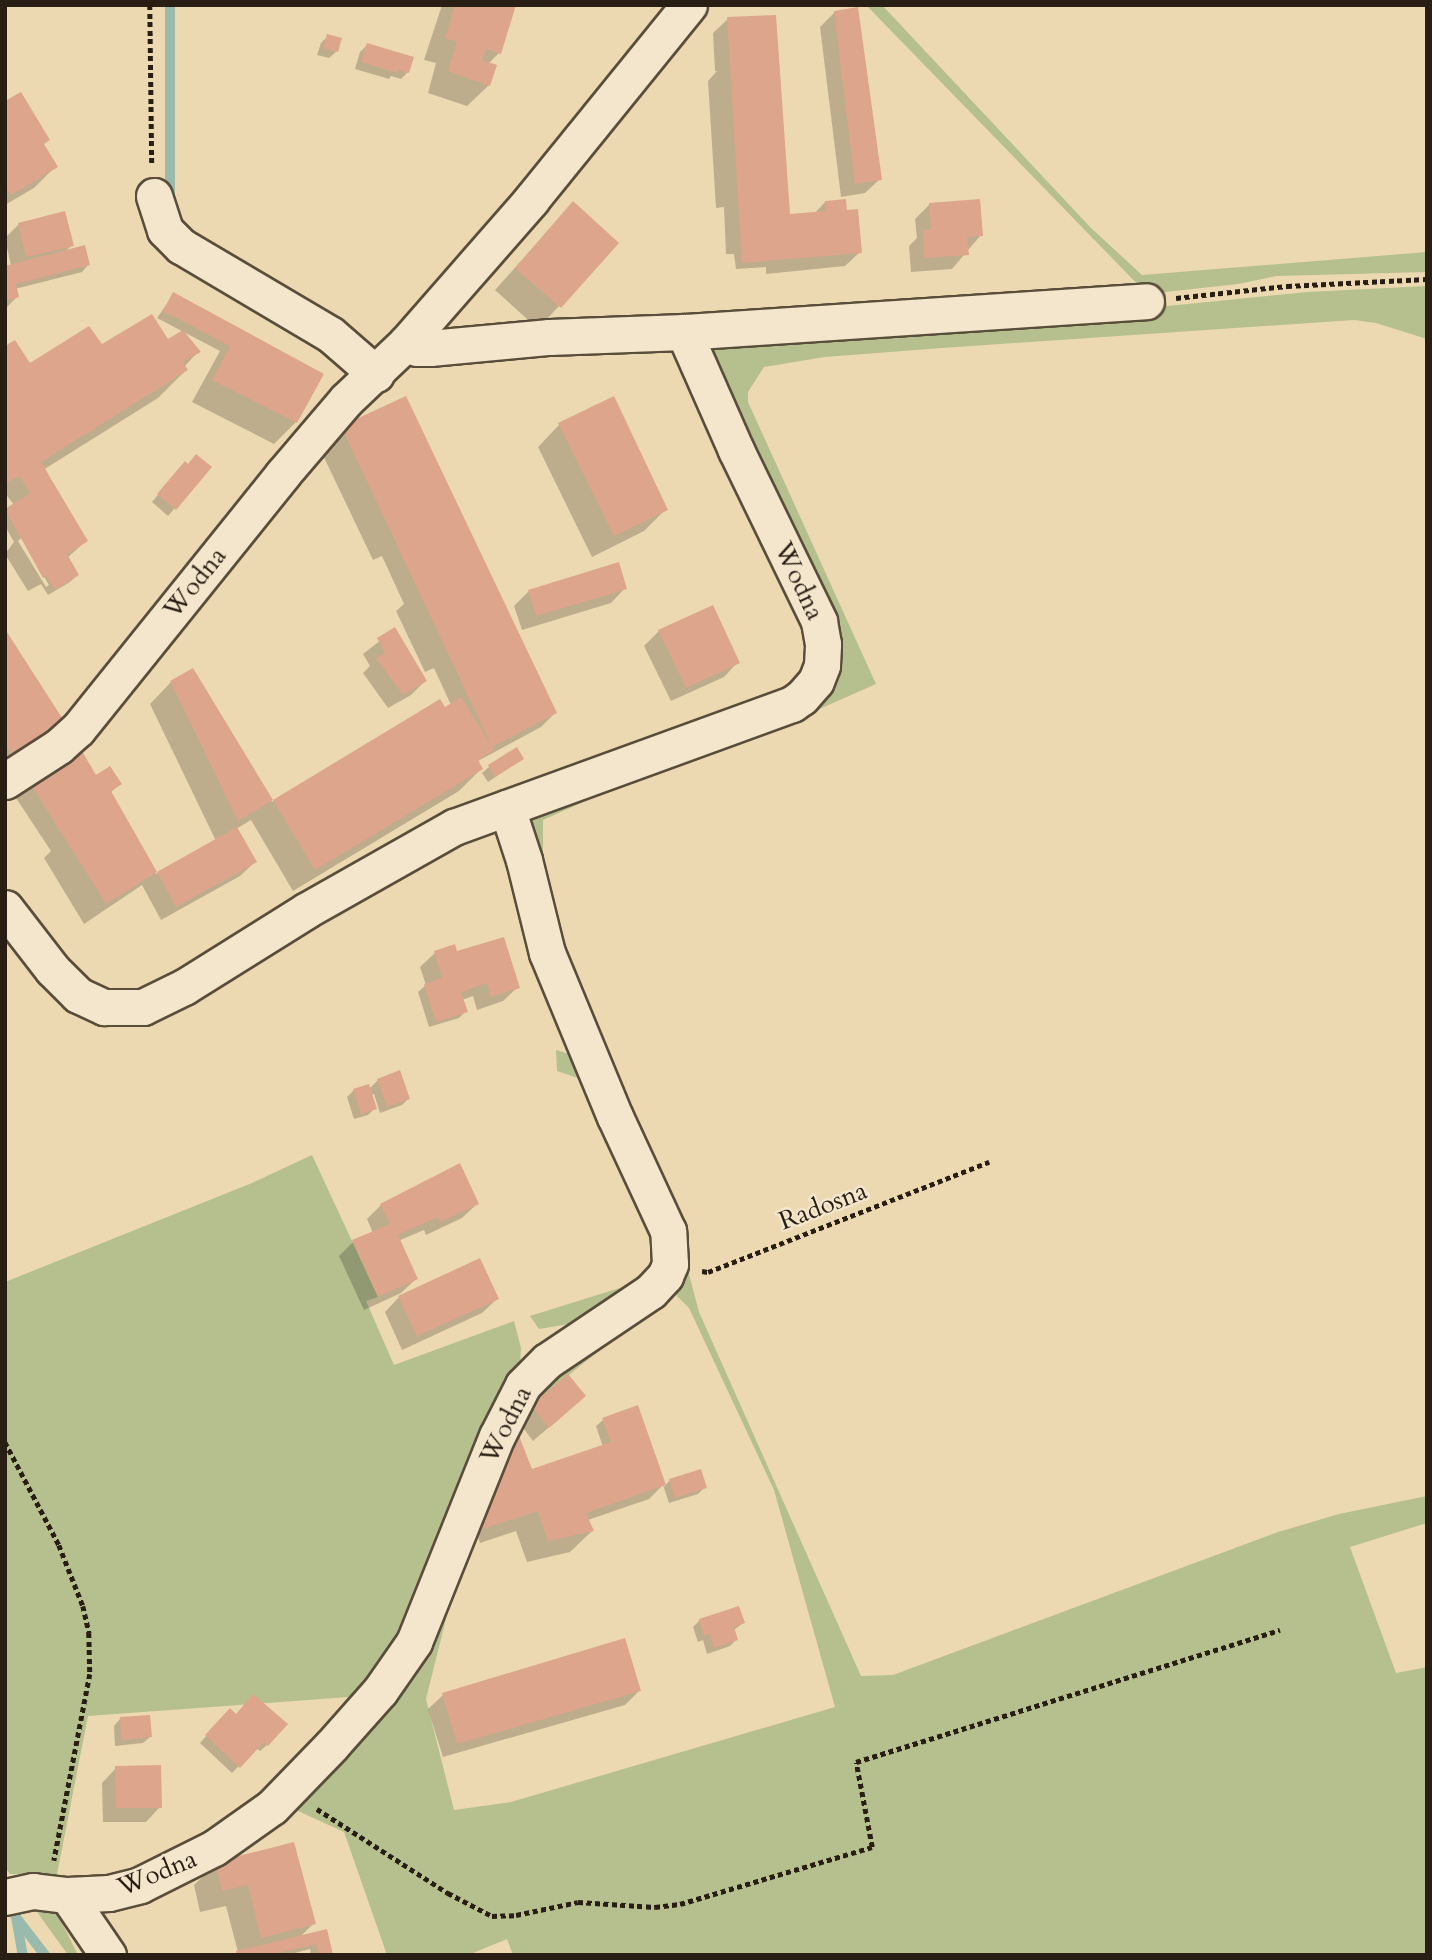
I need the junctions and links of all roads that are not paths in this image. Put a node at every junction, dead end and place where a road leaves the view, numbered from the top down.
1 (689, 5) edge
2 (154, 196) road end
3 (1146, 301) road end
4 (684, 331) junction
5 (406, 343) junction
6 (376, 374) junction
7 (5, 781) edge
8 (507, 808) junction
9 (5, 908) edge
10 (36, 1894) edge
11 (108, 1955) edge

1 - 5 street, Wodna
2 - 6 street
3 - 4 street
4 - 5 street
4 - 8 street, Wodna
5 - 6 street, Wodna
6 - 7 street, Wodna
8 - 9 street, Wodna
8 - 10 street, Wodna
10 - 11 street

